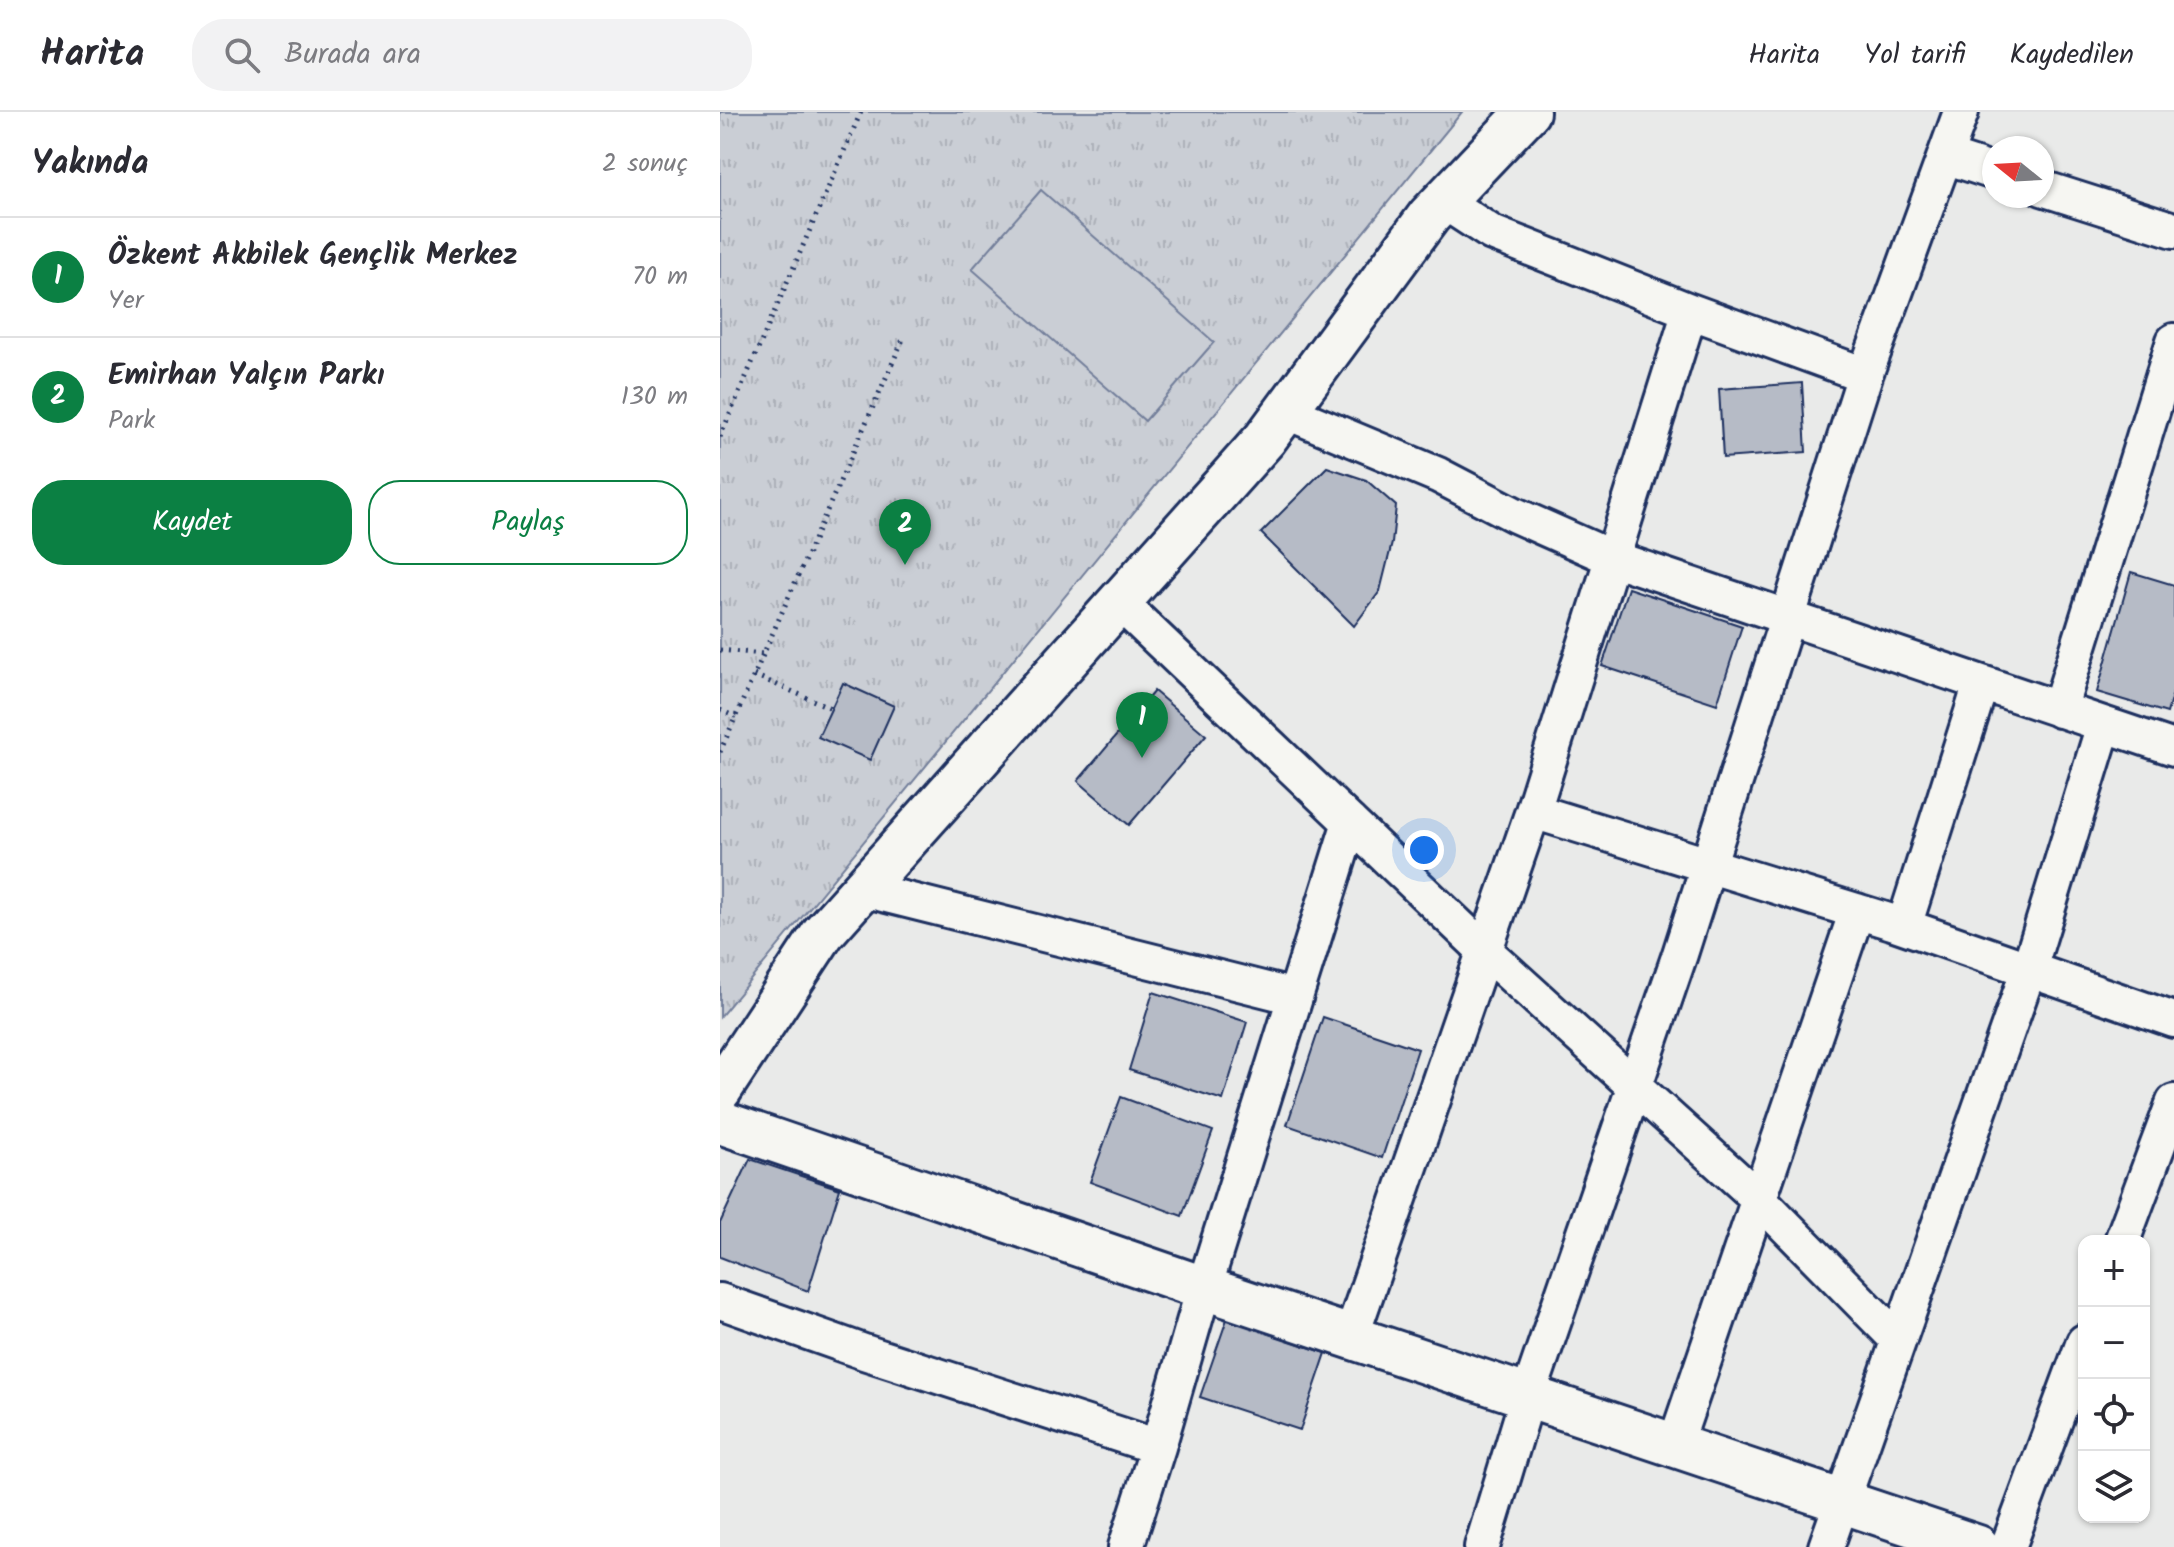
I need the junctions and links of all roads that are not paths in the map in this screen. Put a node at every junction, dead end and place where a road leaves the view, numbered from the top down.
1 (1528, 112) edge
2 (1961, 112) edge
3 (1945, 156) junction
4 (1982, 168) edge
5 (2054, 192) edge
6 (1443, 201) junction
7 (2174, 230) edge
8 (1690, 311) junction
9 (2174, 341) edge
10 (1865, 375) junction
11 (1285, 411) junction
12 (1612, 558) junction
13 (1119, 602) junction
14 (1787, 619) junction
15 (1981, 684) junction
16 (2059, 710) junction
17 (2104, 725) junction
18 (2174, 748) edge
19 (1533, 811) junction
20 (1350, 822) junction
21 (1709, 864) junction
22 (863, 889) junction
23 (1857, 911) junction
24 (1904, 926) junction
25 (1485, 951) junction
26 (2029, 969) junction
27 (1295, 997) junction
28 (2174, 1020) edge
29 (1635, 1085) junction
30 (720, 1090) edge
31 (2174, 1102) edge
32 (720, 1122) edge
33 (1759, 1199) junction
34 (2124, 1235) edge
35 (1204, 1288) junction
36 (720, 1301) edge
37 (1351, 1337) junction
38 (1898, 1340) junction
39 (2078, 1358) edge
40 (1528, 1396) junction
41 (1675, 1445) junction
42 (1158, 1447) junction
43 (1841, 1501) junction
44 (1126, 1547) edge
45 (1482, 1547) edge
46 (1826, 1547) edge
47 (1978, 1547) edge
48 (2008, 1547) edge

1 - 6 street
2 - 3 street
3 - 4 street
3 - 10 street
5 - 7 street
6 - 8 street
6 - 11 street
8 - 10 street
8 - 12 street
9 - 16 street
10 - 14 street
11 - 12 street
11 - 13 street
12 - 14 street
12 - 19 street
13 - 20 street
13 - 22 street
14 - 15 street
14 - 21 street
15 - 16 street
15 - 24 street
16 - 17 street
17 - 18 street
17 - 26 street
19 - 21 street
19 - 25 street
20 - 25 street
20 - 27 street
21 - 23 street
21 - 29 street
22 - 27 street
22 - 30 street
23 - 24 street
23 - 33 street
24 - 26 street
25 - 29 street
25 - 37 street
26 - 28 street
26 - 38 street
27 - 35 street
29 - 33 street
29 - 40 street
31 - 34 street
32 - 35 street
33 - 38 street
33 - 41 street
35 - 37 street
35 - 42 street
36 - 42 street
37 - 40 street
38 - 43 street
39 - 48 street
40 - 41 street
40 - 45 street
41 - 43 street
42 - 44 street
43 - 46 street
43 - 47 street

